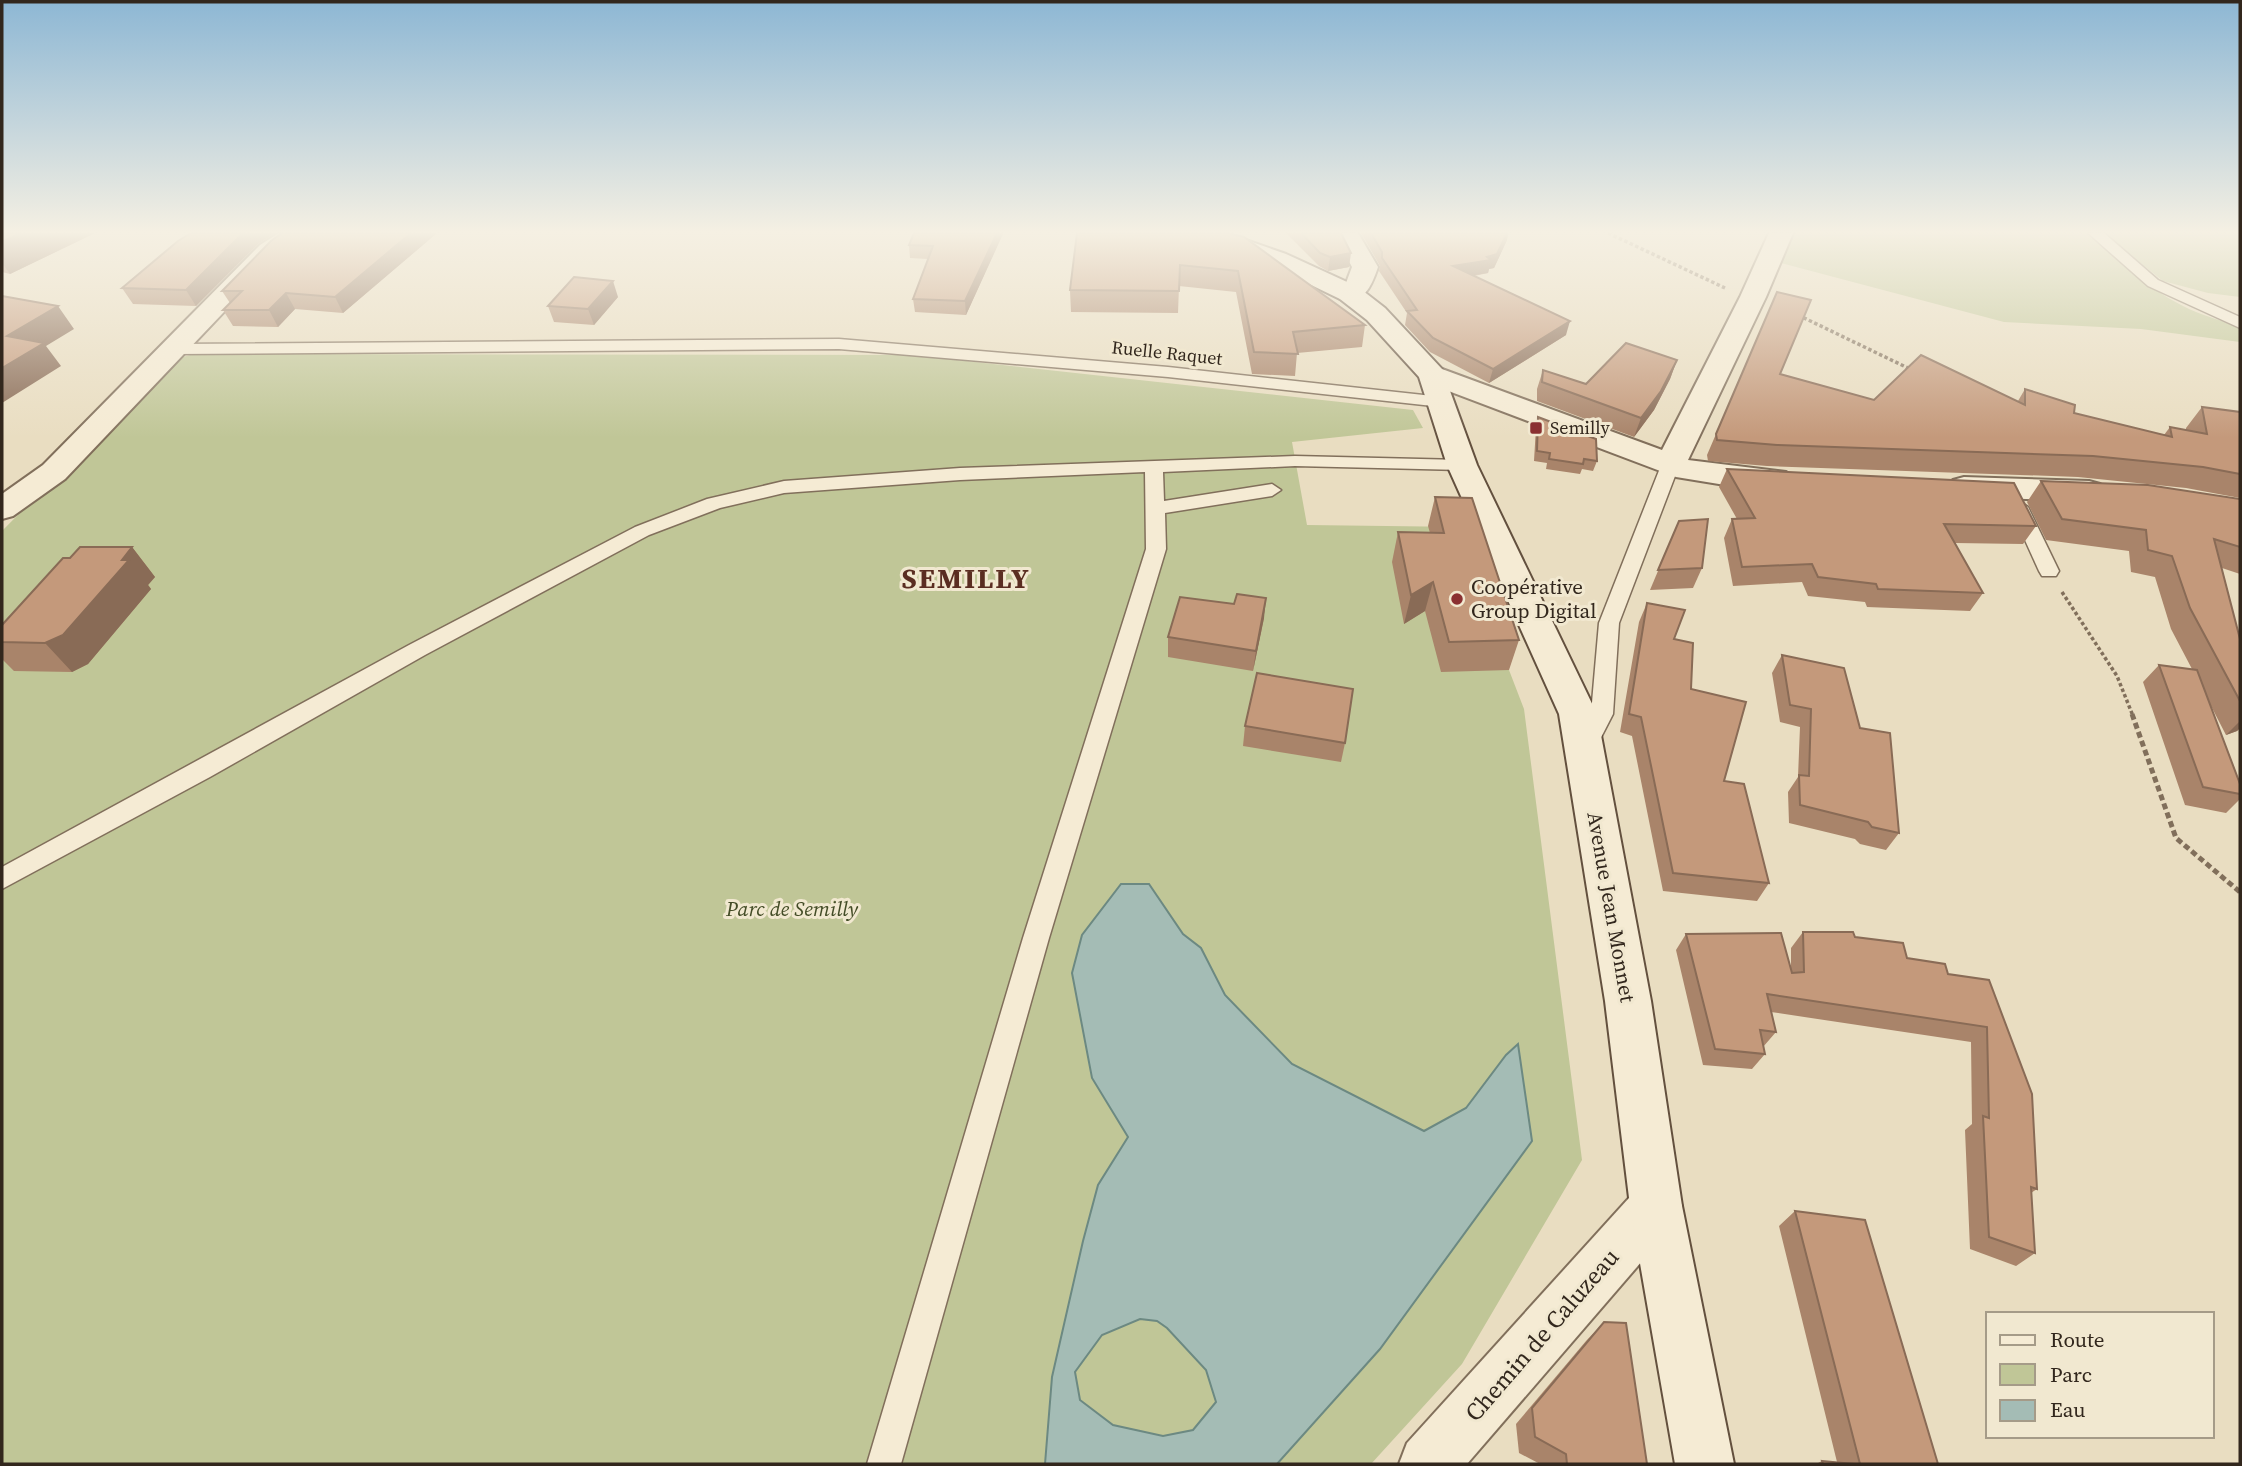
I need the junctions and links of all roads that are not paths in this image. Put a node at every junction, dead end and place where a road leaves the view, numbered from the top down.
1 (220, 301) edge
2 (1360, 301) edge
3 (1751, 301) edge
4 (2194, 301) edge
5 (2240, 323) edge
6 (175, 349) junction
7 (1437, 388) junction
8 (1671, 463) junction
9 (1462, 464) junction
10 (1154, 467) junction
11 (1804, 481) edge
12 (1938, 486) edge
13 (2007, 488) junction
14 (1272, 490) dead end
15 (2119, 492) edge
16 (2, 509) edge
17 (1154, 509) junction
18 (2049, 571) road end
19 (1584, 749) junction
20 (2, 879) edge
21 (1656, 1206) junction
22 (884, 1464) edge
23 (1428, 1464) edge
24 (1705, 1464) edge

1 - 6 street
2 - 7 street
3 - 8 street
4 - 5 lane
6 - 7 lane, Ruelle Raquet
6 - 16 street
7 - 8 street
7 - 9 street, Avenue Jean Monnet
8 - 11 street
8 - 19 lane
9 - 10 lane
9 - 19 street, Avenue Jean Monnet
10 - 17 lane
10 - 20 lane
12 - 13 street
13 - 15 street
13 - 18 lane
14 - 17 lane
17 - 22 lane
19 - 21 street, Avenue Jean Monnet
21 - 23 street, Chemin de Caluzeau
21 - 24 street, Avenue Jean Monnet

